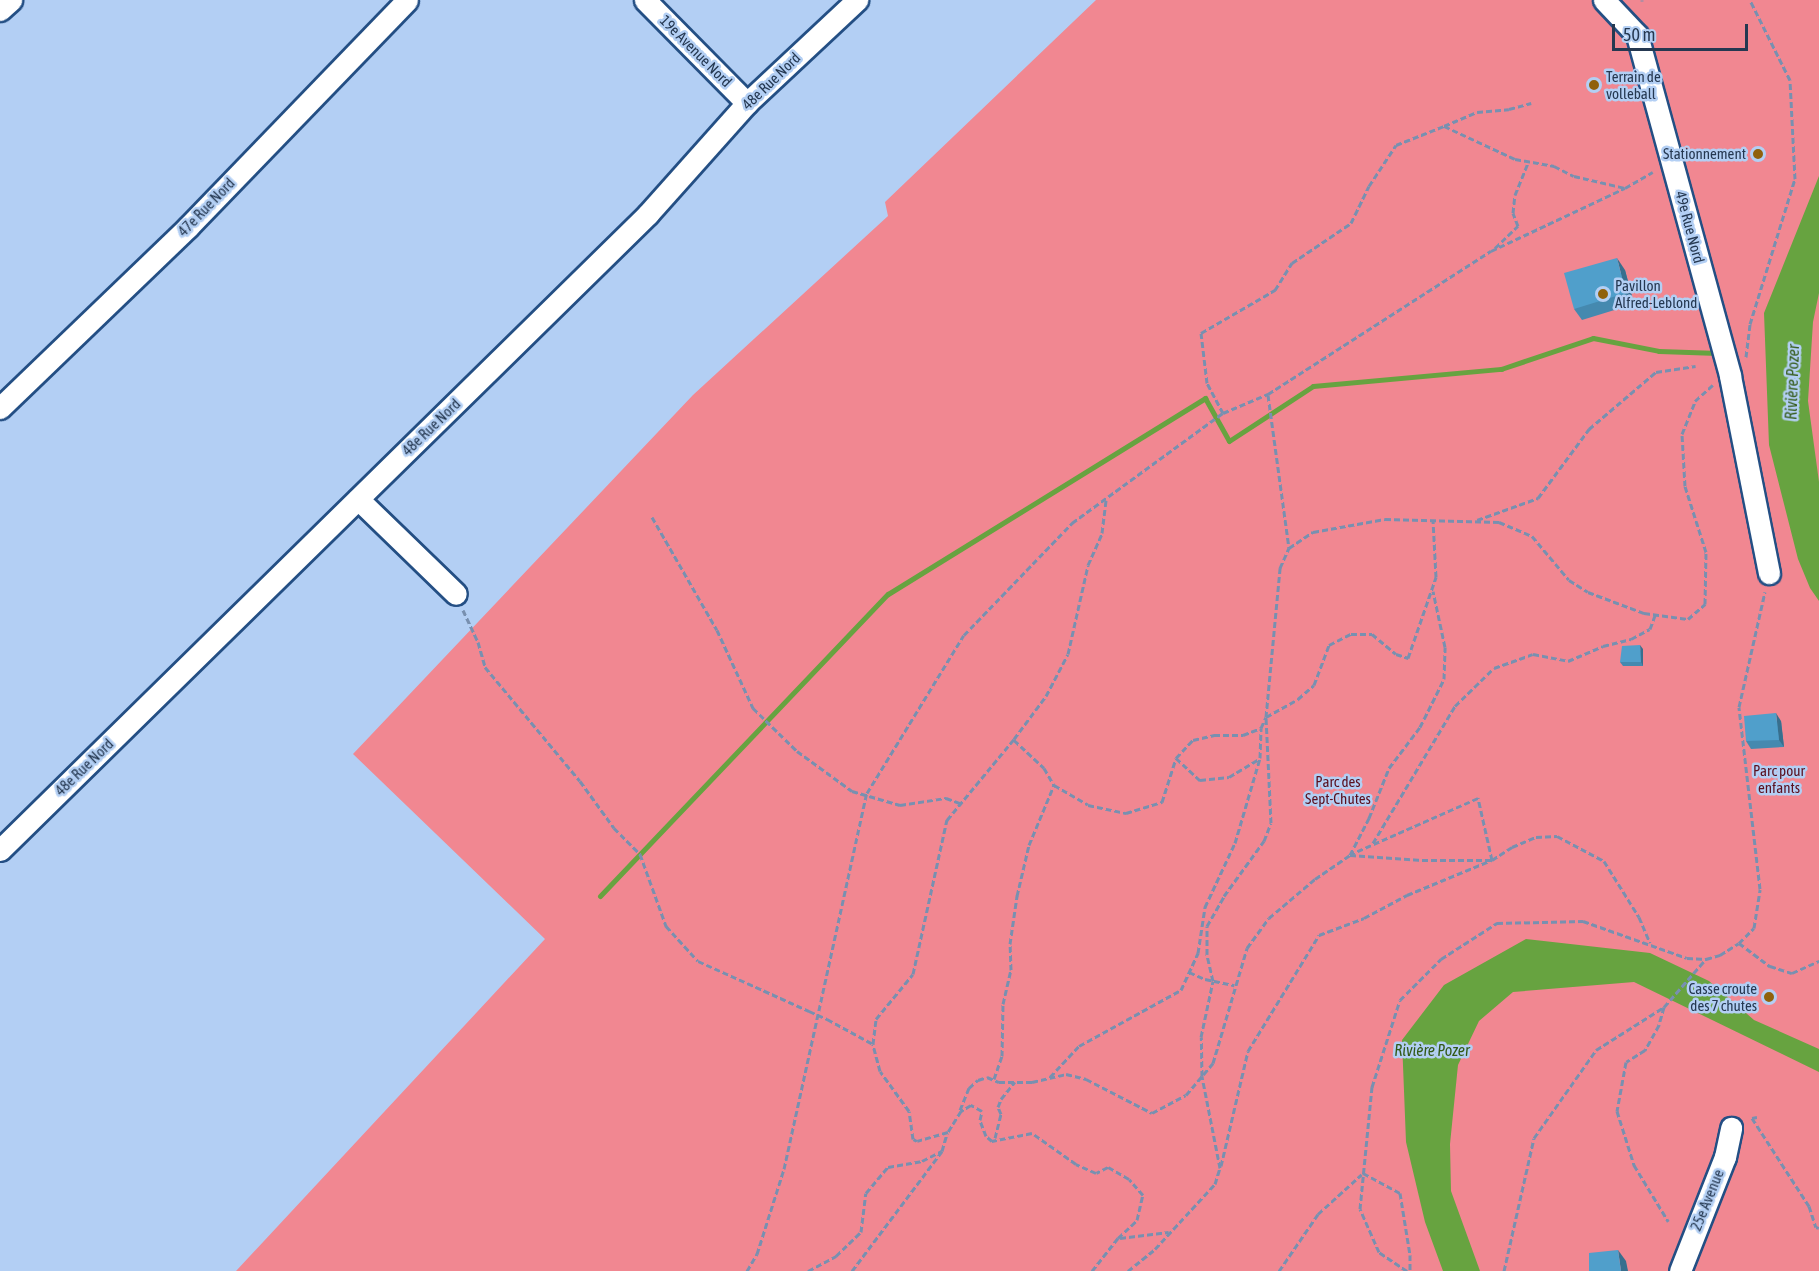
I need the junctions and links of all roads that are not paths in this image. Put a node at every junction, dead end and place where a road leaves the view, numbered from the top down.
1 (11, 0) edge
2 (407, 0) edge
3 (645, 0) edge
4 (857, 0) edge
5 (1604, 0) edge
6 (0, 10) edge
7 (747, 103) junction
8 (0, 408) edge
9 (358, 499) junction
10 (1769, 573) road end
11 (456, 594) road end
12 (0, 850) edge
13 (1731, 1128) dead end
14 (1680, 1271) edge

1 - 6 street
2 - 8 street, 47e Rue Nord
3 - 7 street, 19e Avenue Nord
4 - 7 street, 48e Rue Nord
5 - 10 street, 49e Rue Nord
7 - 9 street, 48e Rue Nord
9 - 11 street
9 - 12 street, 48e Rue Nord
13 - 14 street, 25e Avenue

